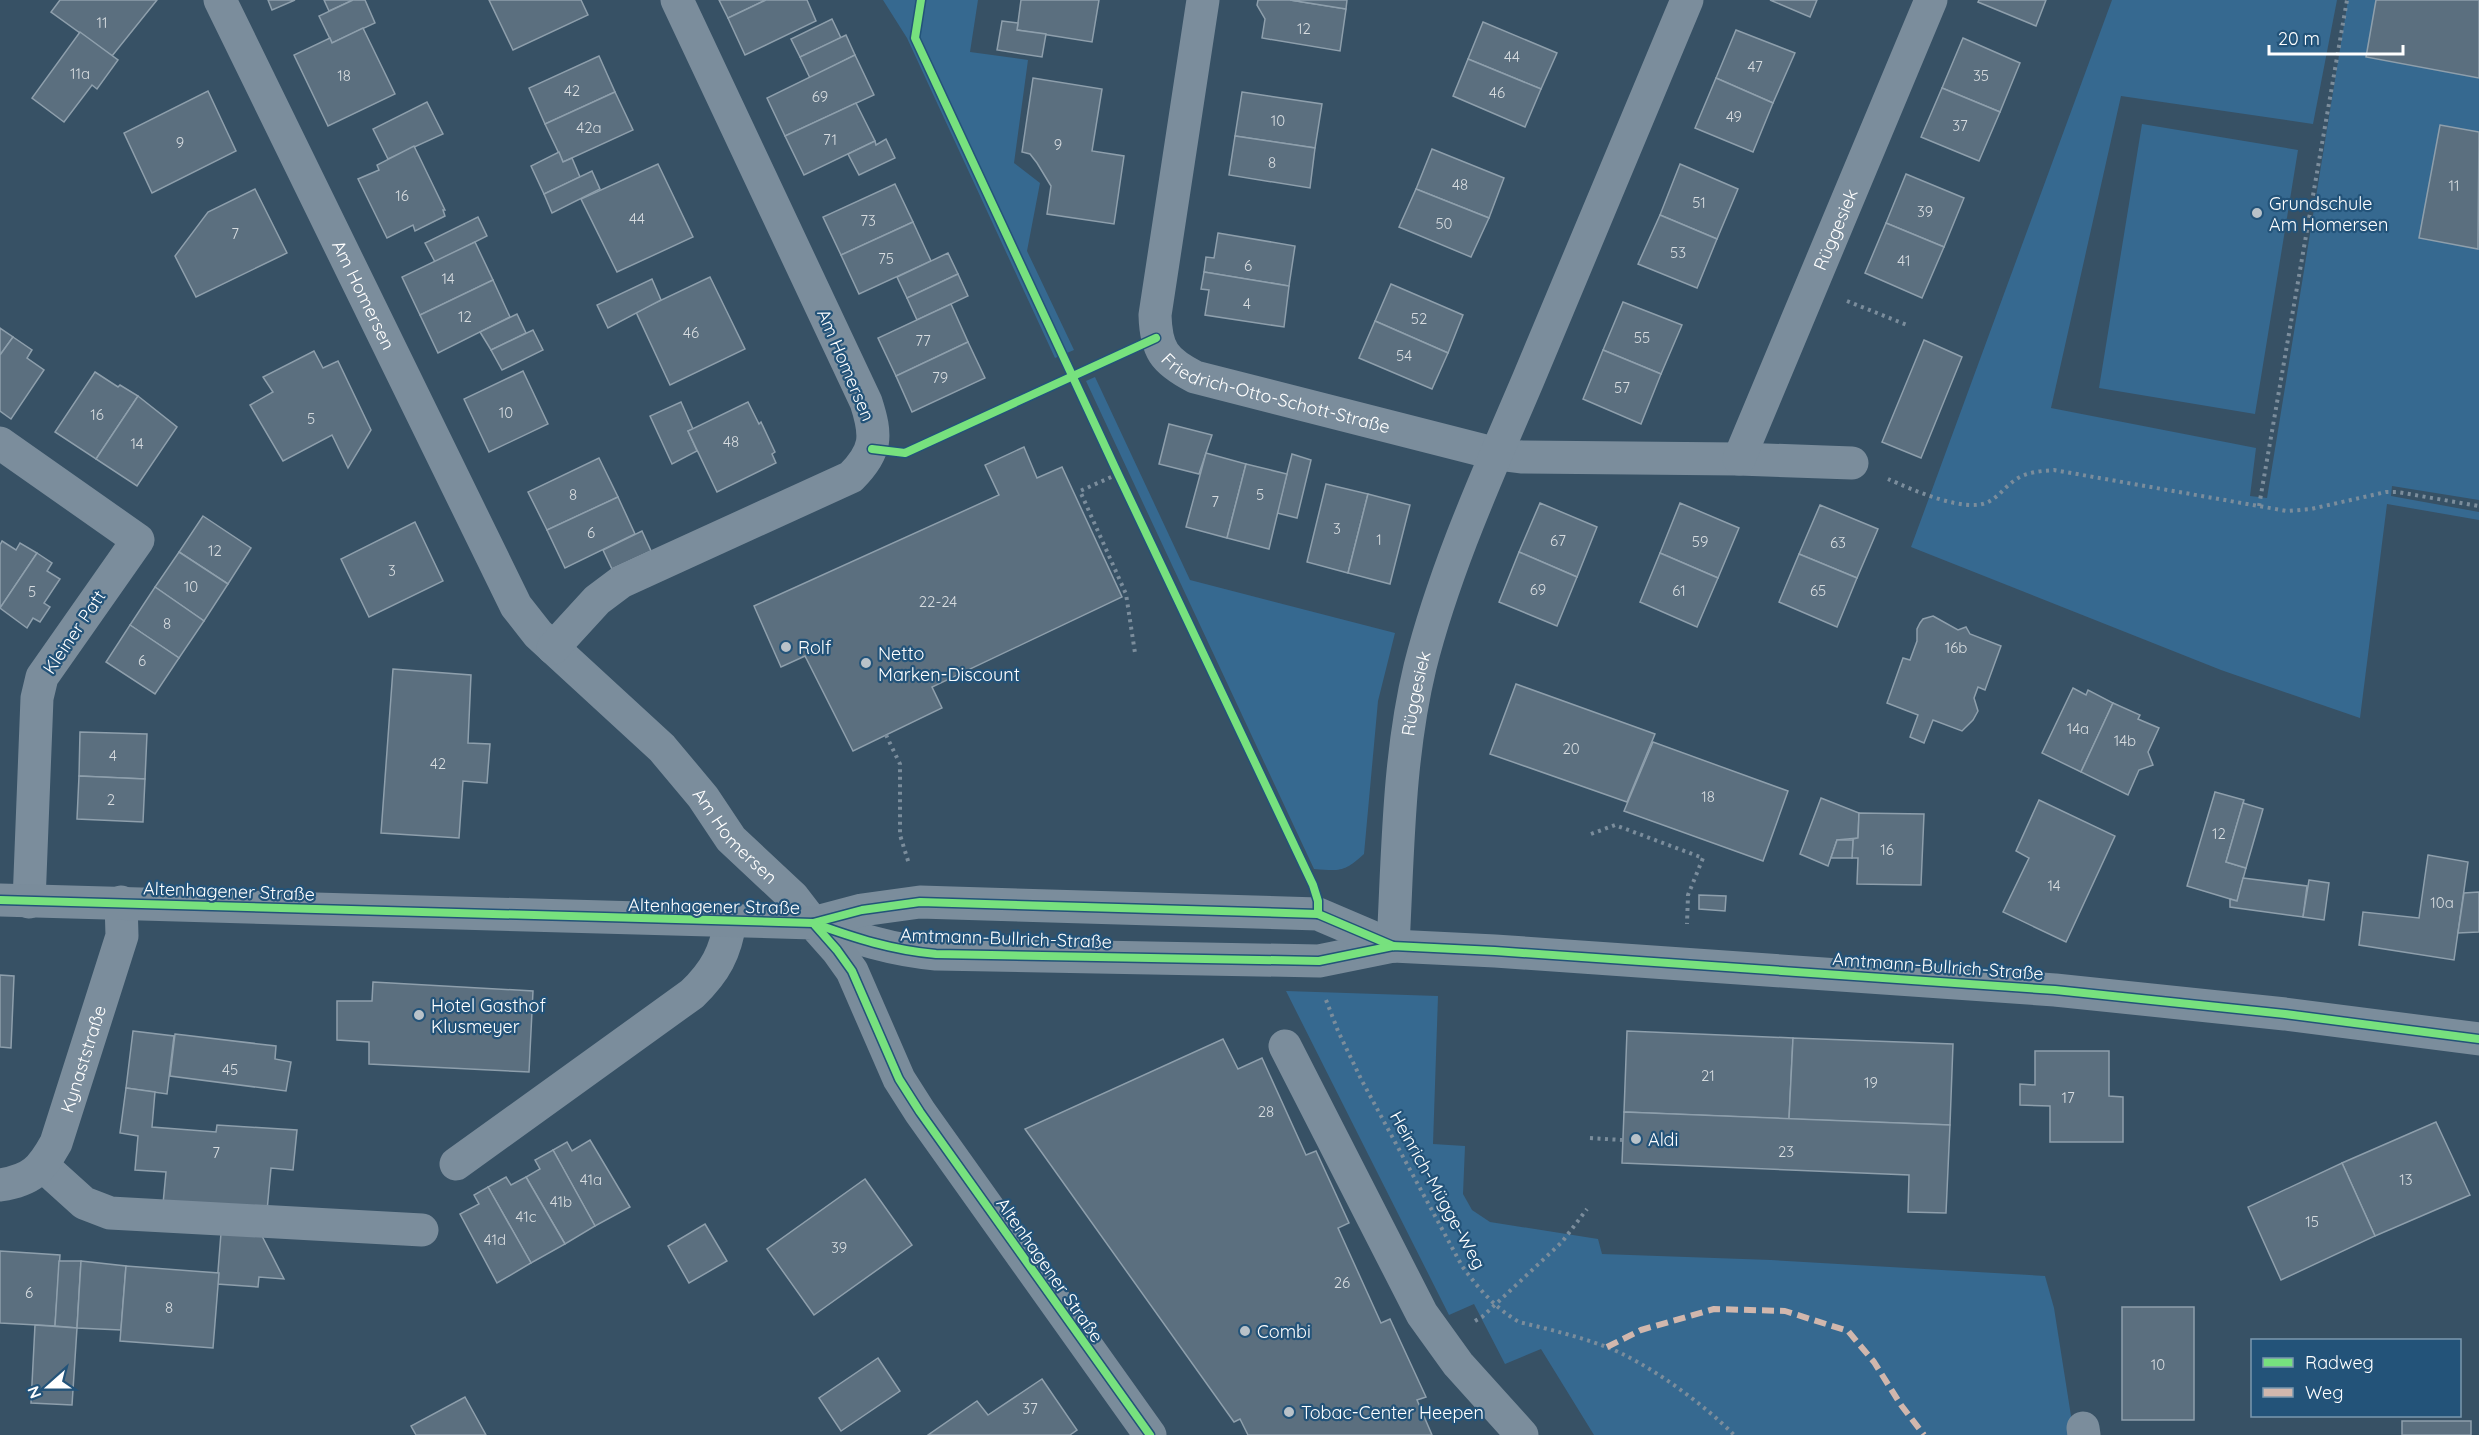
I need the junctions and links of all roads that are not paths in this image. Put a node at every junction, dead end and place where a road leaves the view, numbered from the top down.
1 (220, 0) edge
2 (677, 0) edge
3 (1203, 0) edge
4 (1687, 0) edge
5 (1931, 0) edge
6 (0, 443) edge
7 (1497, 454) junction
8 (1739, 459) junction
9 (1852, 464) road end
10 (553, 648) junction
11 (15, 901) edge
12 (121, 902) junction
13 (730, 921) junction
14 (813, 923) junction
15 (1393, 946) junction
16 (2479, 1039) edge
17 (1285, 1046) dead end
18 (456, 1164) dead end
19 (43, 1166) junction
20 (0, 1185) edge
21 (422, 1230) dead end
22 (1150, 1435) edge
23 (1522, 1435) edge

1 - 10 street, Am Homersen
2 - 10 street, Am Homersen
3 - 7 street, Friedrich-Otto-Schott-Straße
4 - 7 street, Rüggesiek
5 - 8 street, Rüggesiek
6 - 11 street, Kleiner Patt
7 - 8 street
7 - 15 street, Rüggesiek
8 - 9 street
10 - 14 street, Am Homersen
11 - 12 main road, Altenhagener Straße
12 - 13 main road, Altenhagener Straße
12 - 19 street, Kynaststraße
13 - 14 main road, Altenhagener Straße
13 - 18 street
14 - 15 street, Amtmann-Bullrich-Straße
14 - 15 street, Amtmann-Bullrich-Straße
14 - 22 main road, Altenhagener Straße
15 - 16 street, Amtmann-Bullrich-Straße
17 - 23 street
19 - 20 street
19 - 21 street

